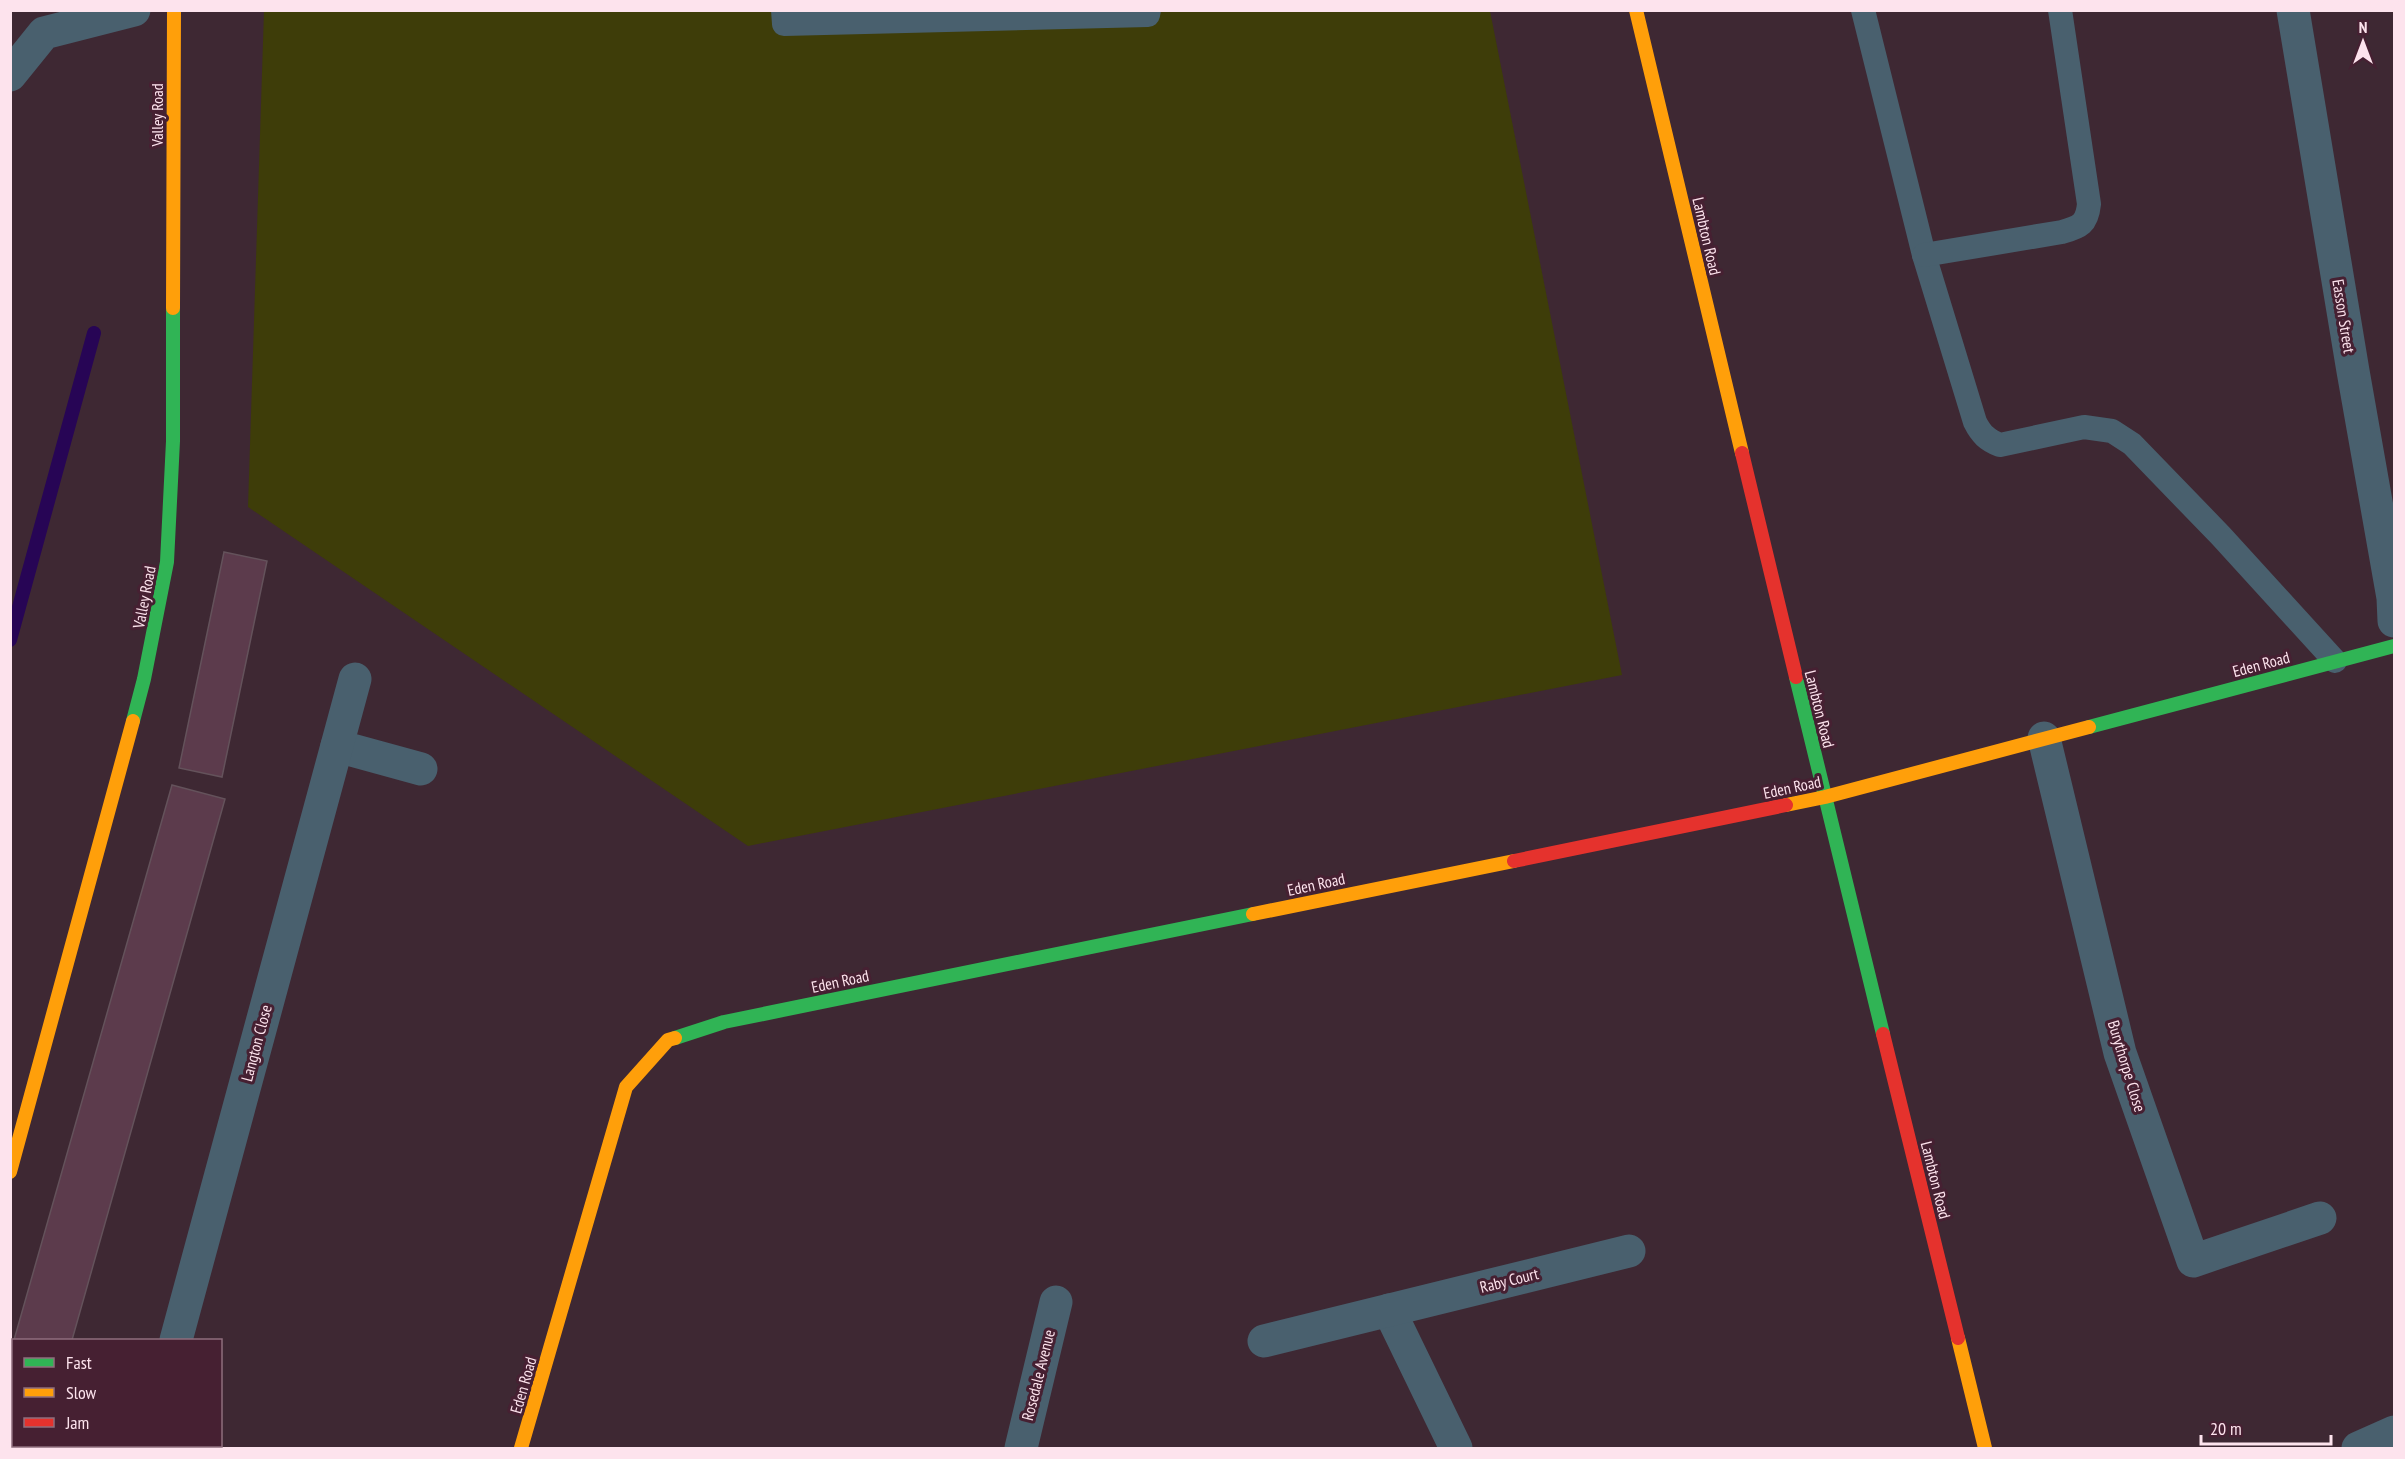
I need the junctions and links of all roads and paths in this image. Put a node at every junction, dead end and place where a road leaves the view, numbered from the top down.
1 (134, 10) edge
2 (174, 10) edge
3 (783, 10) edge
4 (1149, 10) edge
5 (1636, 10) edge
6 (1863, 10) edge
7 (2060, 10) edge
8 (2293, 10) edge
9 (10, 75) edge
10 (1924, 255) junction
11 (2394, 621) edge
12 (2394, 646) edge
13 (2335, 662) junction
14 (355, 679) dead end
15 (2044, 738) junction
16 (337, 746) junction
17 (421, 769) dead end
18 (1825, 797) junction
19 (10, 1172) edge
20 (2320, 1218) dead end
21 (1629, 1251) dead end
22 (1056, 1302) dead end
23 (1389, 1310) junction
24 (177, 1339) edge
25 (1264, 1341) dead end
26 (2394, 1432) edge
27 (521, 1449) edge
28 (1021, 1449) edge
29 (1456, 1449) edge
30 (1985, 1449) edge
31 (2358, 1449) edge

1 - 9 street
2 - 19 street, Valley Road
3 - 4 lane
5 - 18 street, Lambton Road
6 - 10 lane
7 - 10 lane
8 - 11 street, Easson Street
10 - 13 lane
12 - 13 street, Eden Road
13 - 15 street, Eden Road
14 - 16 street, Langton Close
15 - 18 street, Eden Road
15 - 20 street, Burythorpe Close
16 - 17 street
16 - 24 street, Langton Close
18 - 27 street, Eden Road
18 - 30 street, Lambton Road
21 - 23 street, Raby Court
22 - 28 street, Rosedale Avenue
23 - 25 street, Raby Court
23 - 29 street
26 - 31 street

